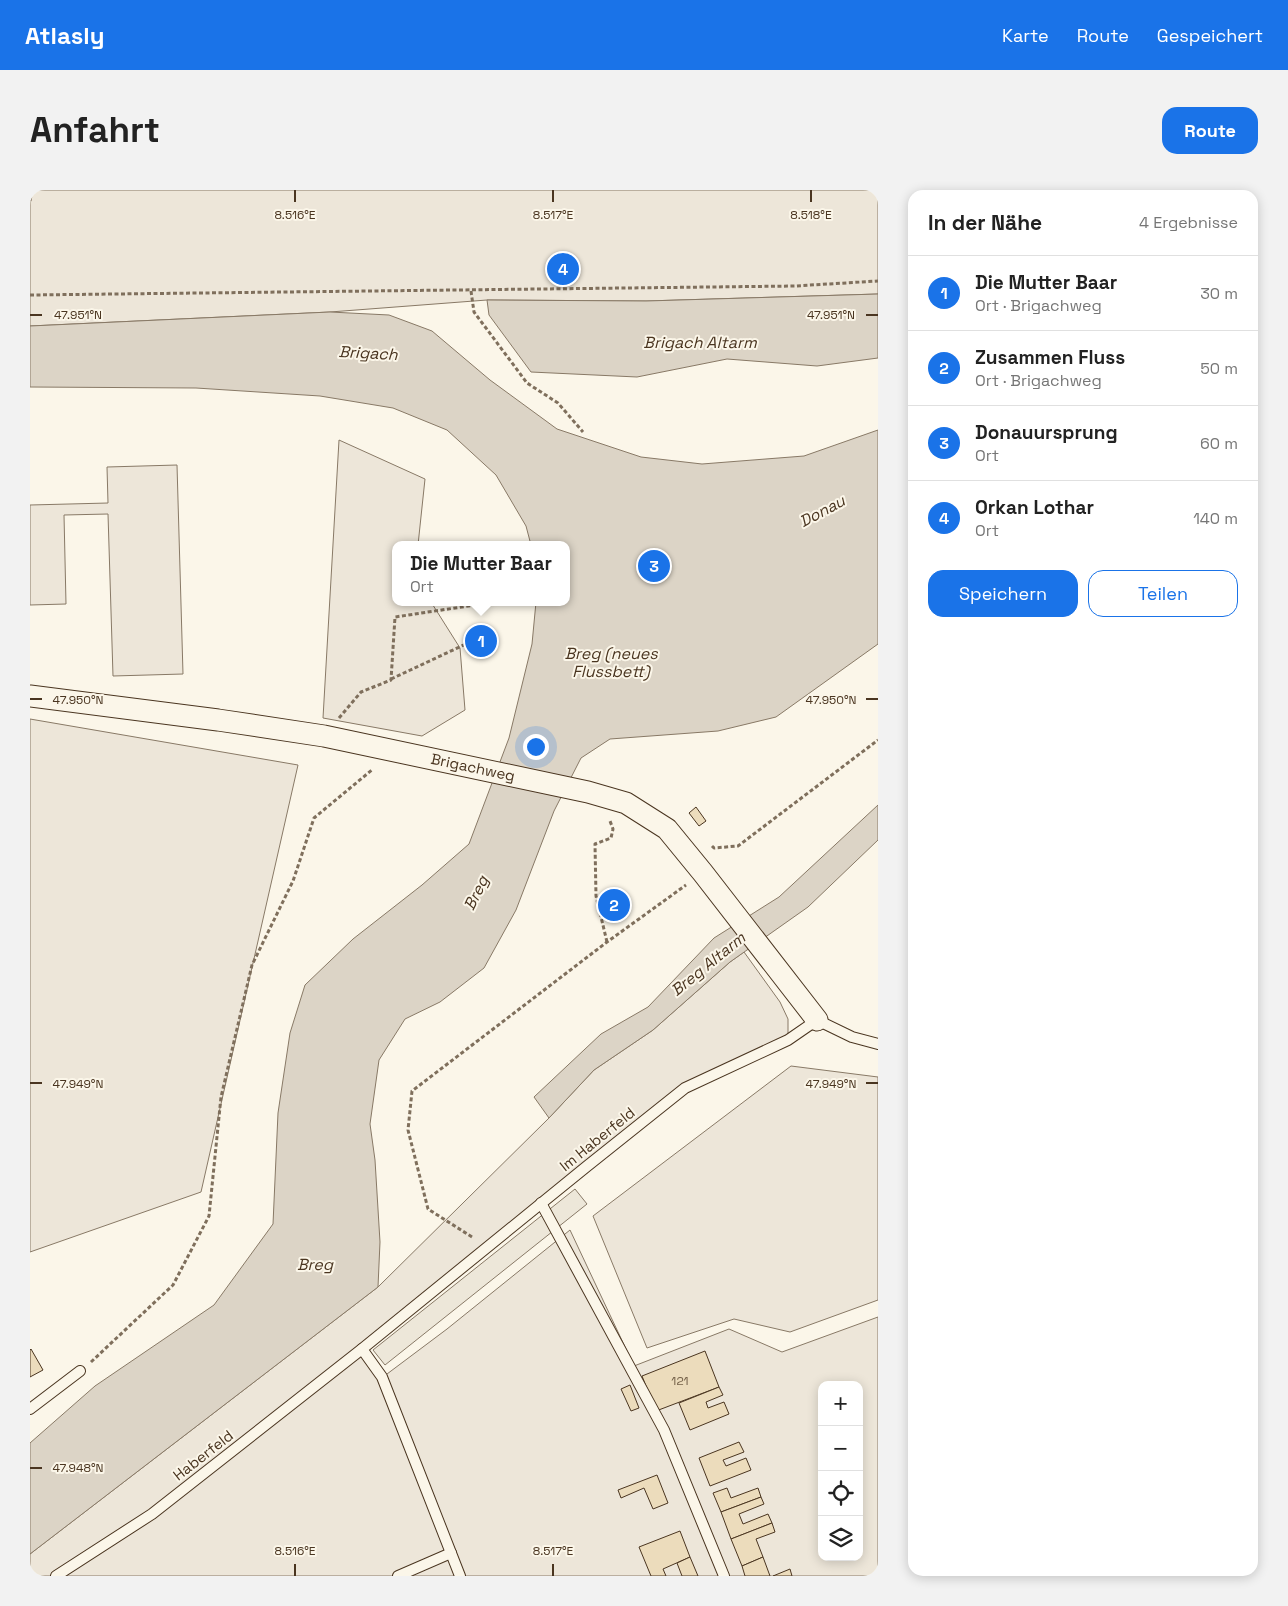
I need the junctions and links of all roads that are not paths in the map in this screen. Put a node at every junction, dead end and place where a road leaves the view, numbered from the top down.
1 (30, 696) edge
2 (817, 1020) junction
3 (878, 1044) edge
4 (541, 1203) junction
5 (362, 1349) junction
6 (80, 1371) road end
7 (30, 1409) edge
8 (451, 1553) junction
9 (56, 1576) edge
10 (398, 1576) edge
11 (460, 1576) edge
12 (724, 1576) edge

1 - 2 street, Brigachweg
2 - 3 lane
2 - 4 lane, Im Haberfeld
4 - 5 lane, Im Haberfeld
4 - 12 lane
5 - 8 lane
5 - 9 lane, Haberfeld
6 - 7 lane
8 - 10 lane
8 - 11 lane

